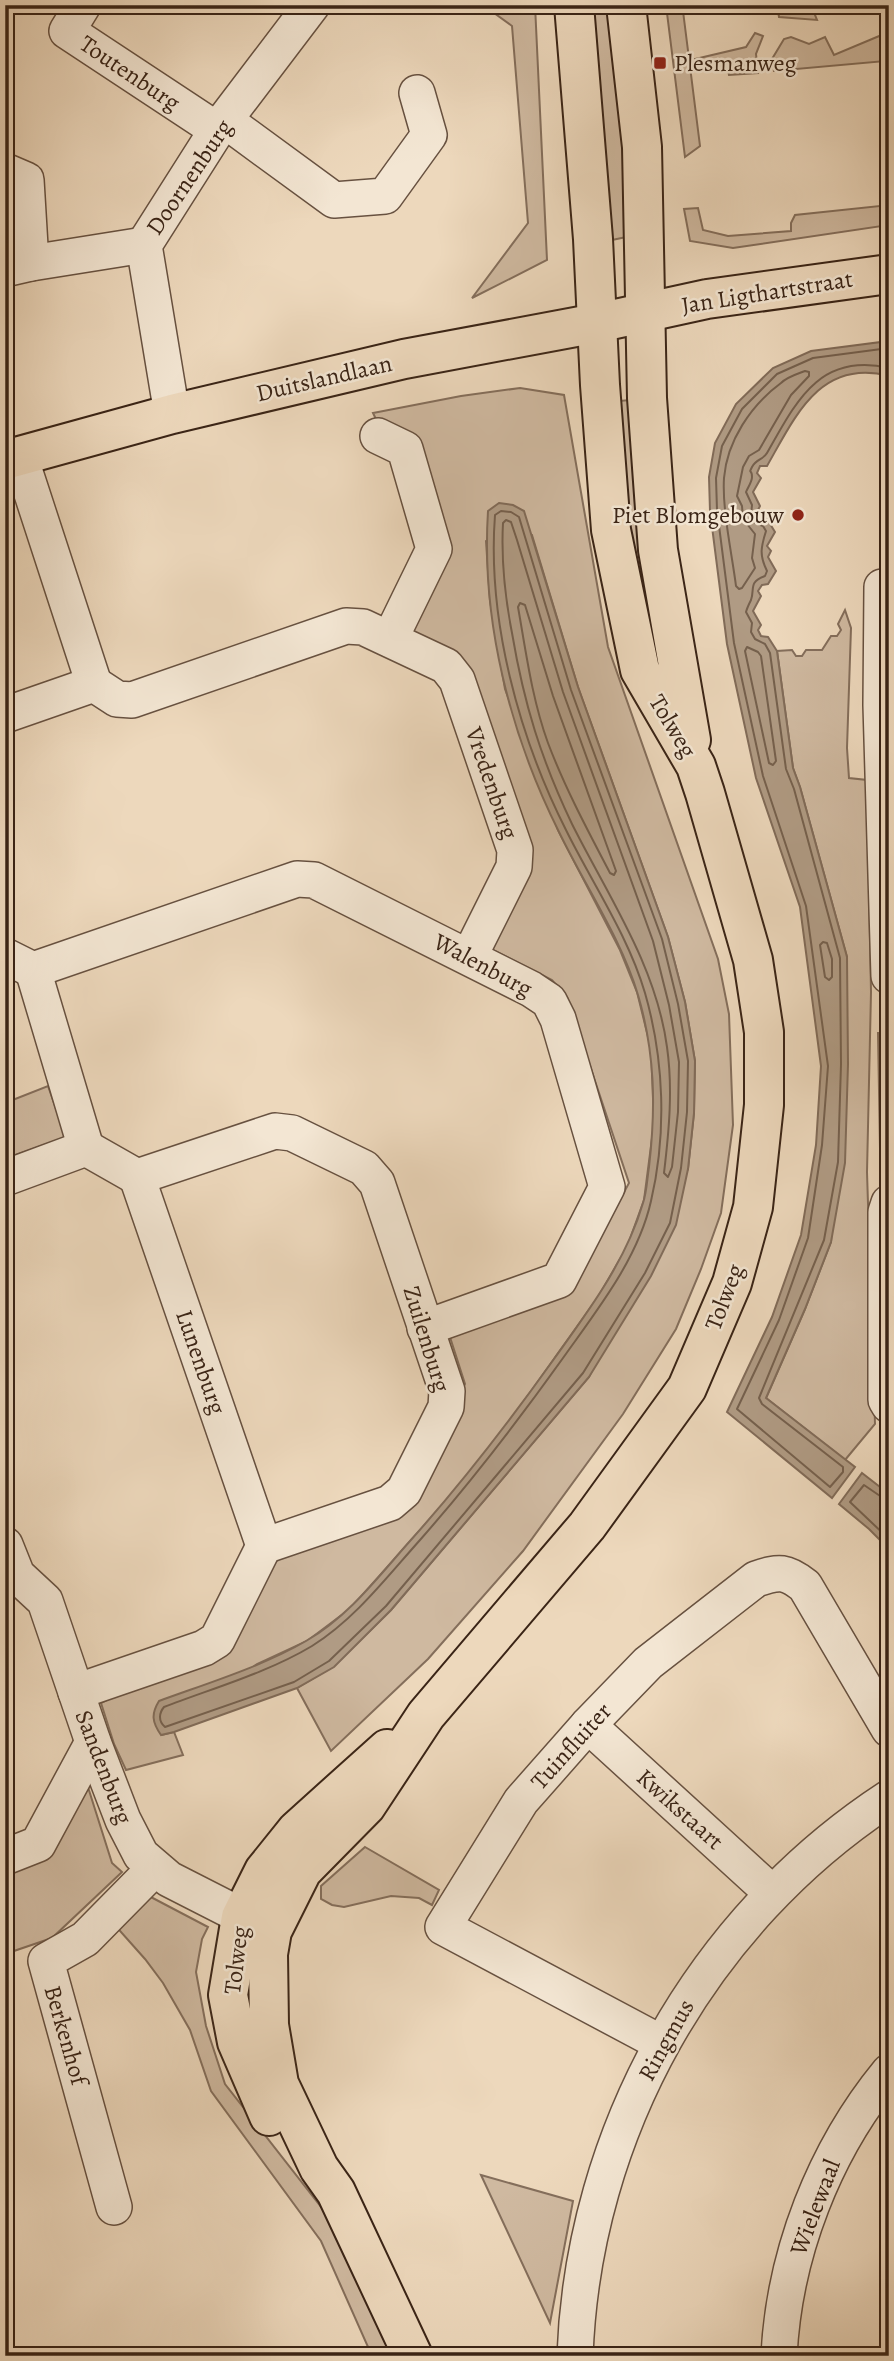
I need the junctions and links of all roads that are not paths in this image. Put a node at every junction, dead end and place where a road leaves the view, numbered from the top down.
1 (82, 5) edge
2 (312, 5) edge
3 (574, 5) edge
4 (626, 5) edge
5 (417, 93) dead end
6 (221, 126) junction
7 (5, 171) edge
8 (144, 245) junction
9 (18, 266) edge
10 (889, 274) edge
11 (646, 312) junction
12 (597, 323) junction
13 (172, 414) junction
14 (378, 436) dead end
15 (13, 458) edge
16 (889, 586) edge
17 (390, 639) junction
18 (94, 684) junction
19 (5, 715) edge
20 (886, 769) edge
21 (701, 779) junction
22 (469, 957) junction
23 (19, 963) edge
24 (889, 976) edge
25 (86, 1148) junction
26 (137, 1177) junction
27 (5, 1178) edge
28 (889, 1203) edge
29 (425, 1328) junction
30 (889, 1405) edge
31 (5, 1545) edge
32 (264, 1546) junction
33 (76, 1692) junction
34 (588, 1726) junction
35 (889, 1729) edge
36 (93, 1742) junction
37 (889, 1798) edge
38 (5, 1857) edge
39 (155, 1868) junction
40 (772, 1893) junction
41 (256, 1924) junction
42 (661, 2043) junction
43 (889, 2072) edge
44 (114, 2207) dead end
45 (413, 2356) edge
46 (576, 2356) edge
47 (779, 2356) edge

1 - 6 street, Toutenburg
2 - 6 street, Doornenburg
3 - 12 main road
4 - 11 main road
5 - 6 street
6 - 8 street, Doornenburg
7 - 9 street
8 - 9 street
8 - 13 street, Doornenburg
10 - 11 main road, Jan Ligthartstraat
11 - 12 main road, Duitslandlaan
11 - 21 main road, Tolweg
12 - 13 main road, Duitslandlaan
12 - 21 main road, Tolweg
13 - 15 main road, Duitslandlaan
14 - 17 street
15 - 18 street
16 - 20 street
17 - 18 street, Vredenburg
17 - 22 street, Vredenburg
18 - 19 street
20 - 24 street
21 - 41 main road, Tolweg
22 - 23 street, Walenburg
22 - 29 street, Walenburg
23 - 25 street
25 - 26 street
25 - 27 street
26 - 29 street, Zuilenburg
26 - 32 street, Lunenburg
28 - 30 street
29 - 32 street, Zuilenburg
31 - 33 street, Sandenburg
32 - 33 street
33 - 36 street, Sandenburg
34 - 35 street, Tuinfluiter
34 - 40 street, Kwikstaart
34 - 42 street, Tuinfluiter
36 - 38 street
36 - 39 street, Sandenburg
37 - 40 street, Ringmus
39 - 41 street, Sandenburg
39 - 44 street, Berkenhof
40 - 42 street, Ringmus
41 - 45 main road, Tolweg
42 - 46 street, Ringmus
43 - 47 street, Wielewaal

